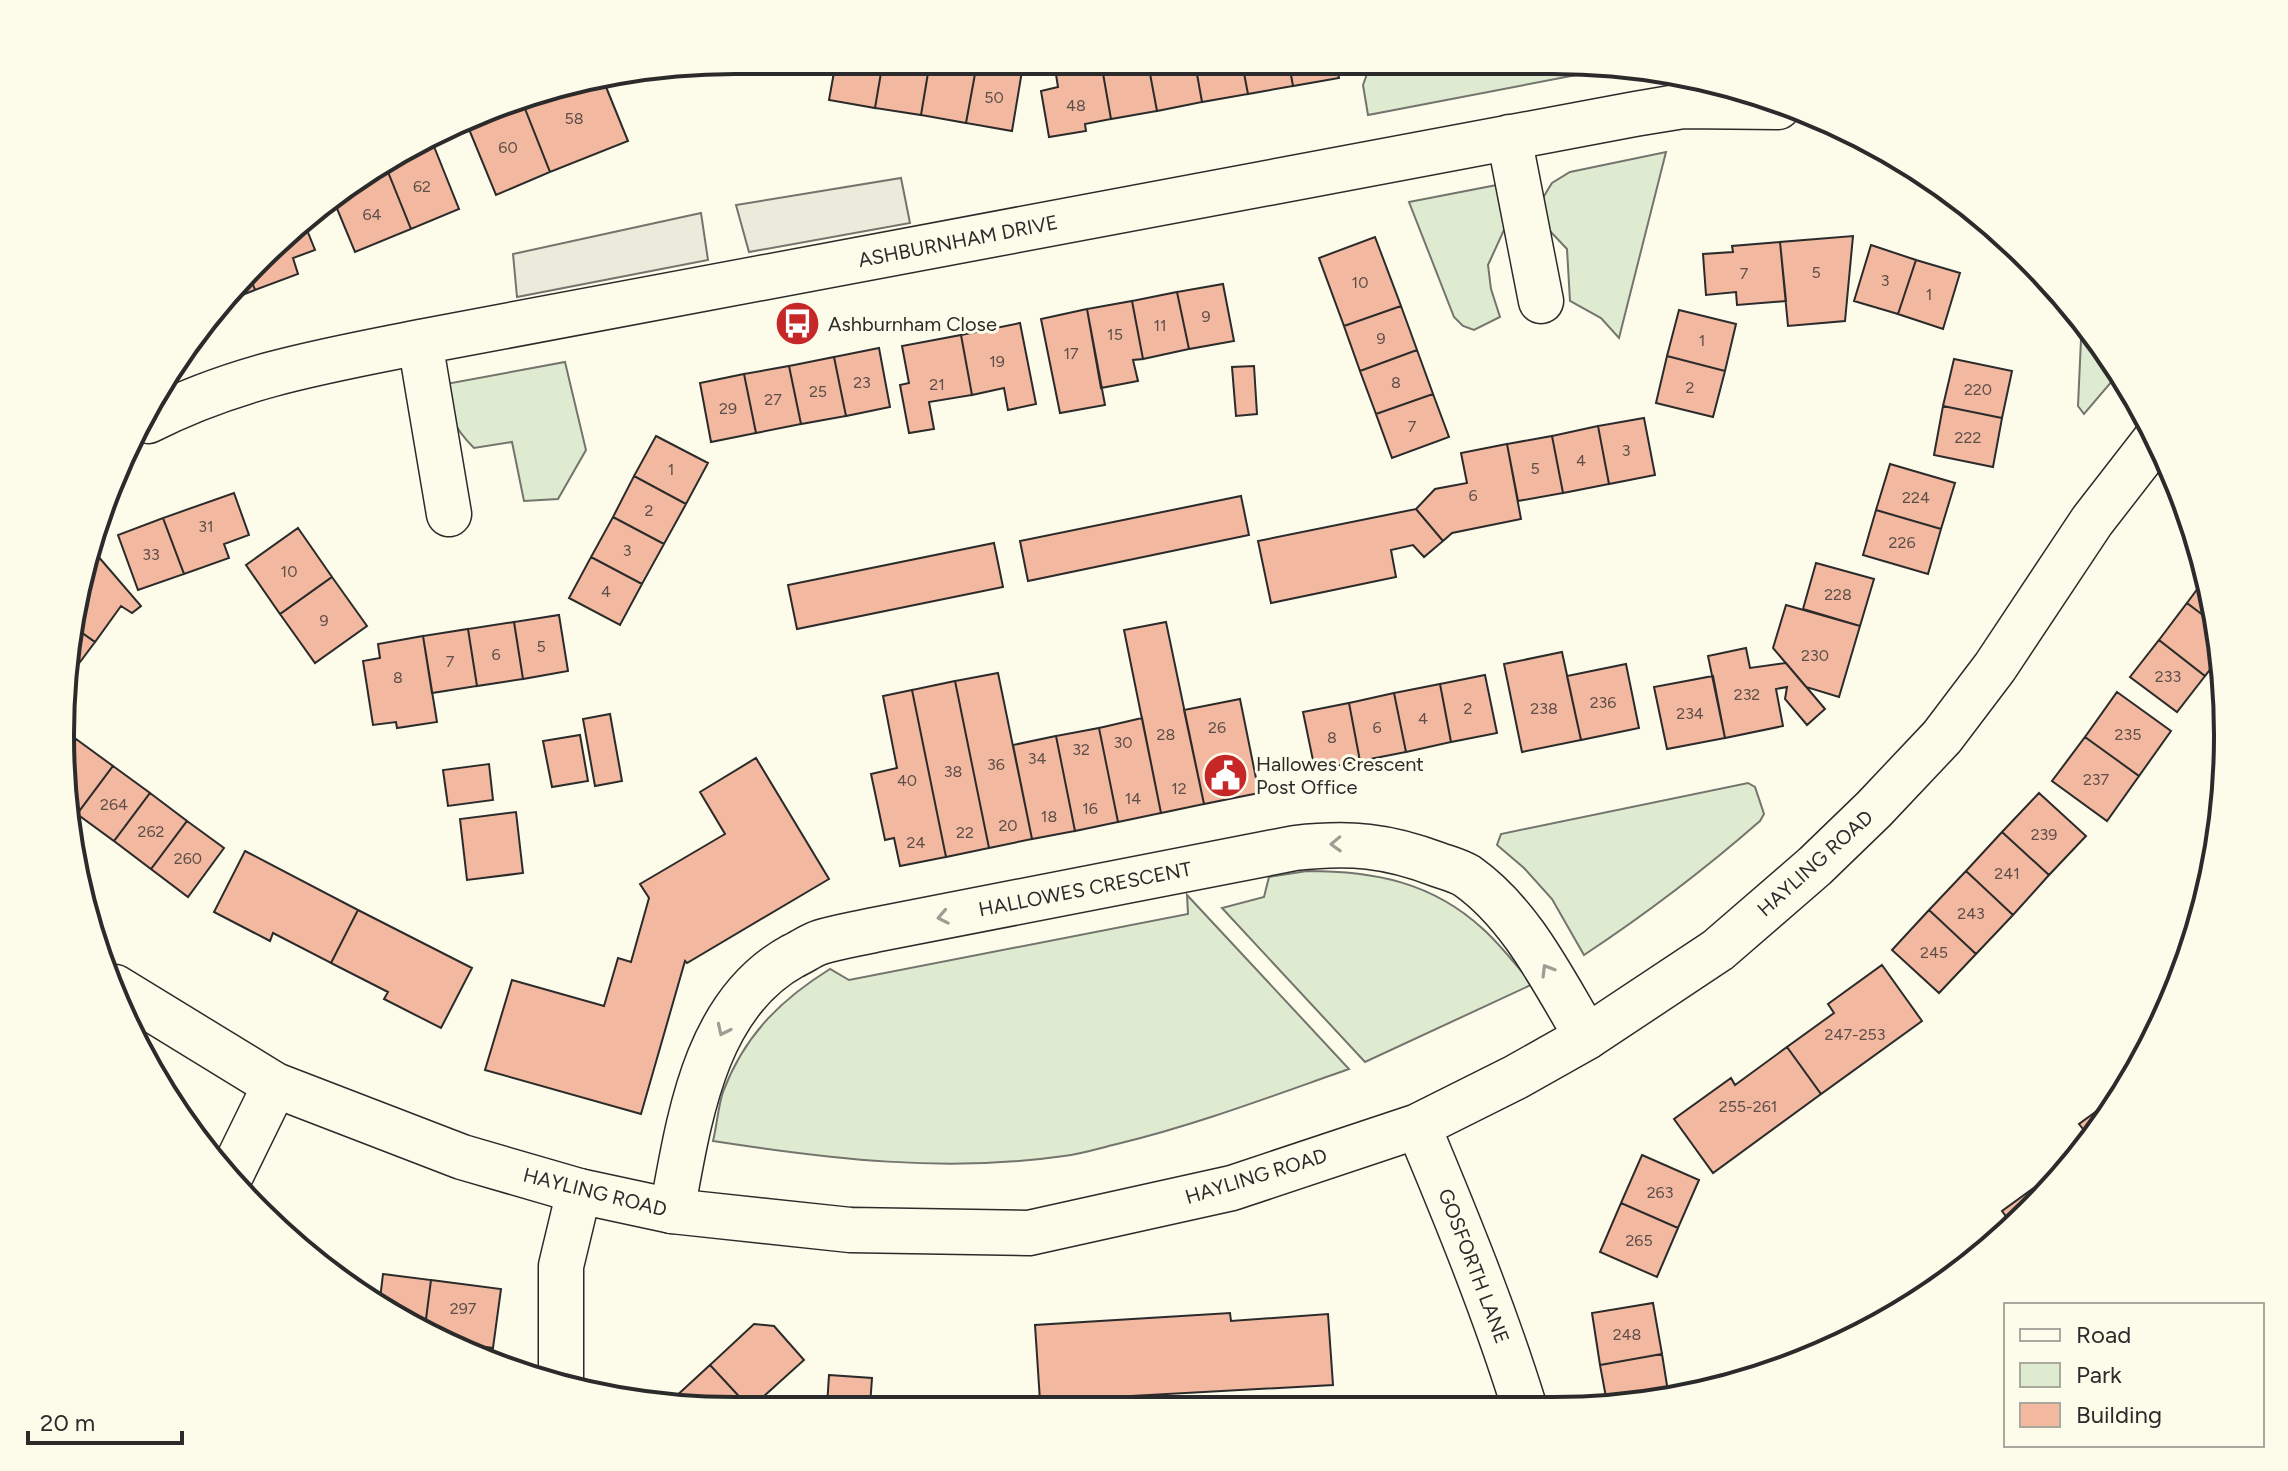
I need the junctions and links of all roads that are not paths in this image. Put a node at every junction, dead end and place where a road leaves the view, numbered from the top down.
1 (1757, 107) edge
2 (1509, 137) junction
3 (1541, 301) dead end
4 (420, 342) junction
5 (156, 417) edge
6 (2148, 448) edge
7 (449, 514) dead end
8 (126, 994) edge
9 (1587, 1037) junction
10 (275, 1085) junction
11 (1418, 1126) junction
12 (235, 1168) edge
13 (579, 1191) junction
14 (672, 1211) junction
15 (561, 1373) edge
16 (1521, 1397) edge

1 - 2 street, ASHBURNHAM DRIVE
2 - 3 street
2 - 4 street, ASHBURNHAM DRIVE
4 - 5 street, ASHBURNHAM DRIVE
4 - 7 street
6 - 9 street, HAYLING ROAD
8 - 10 street, HAYLING ROAD
9 - 11 street, HAYLING ROAD
9 -> 14 street, HALLOWES CRESCENT
10 - 12 street
10 - 13 street, HAYLING ROAD
11 - 14 street, HAYLING ROAD
11 - 16 street, GOSFORTH LANE
13 - 14 street, HAYLING ROAD
13 - 15 street

